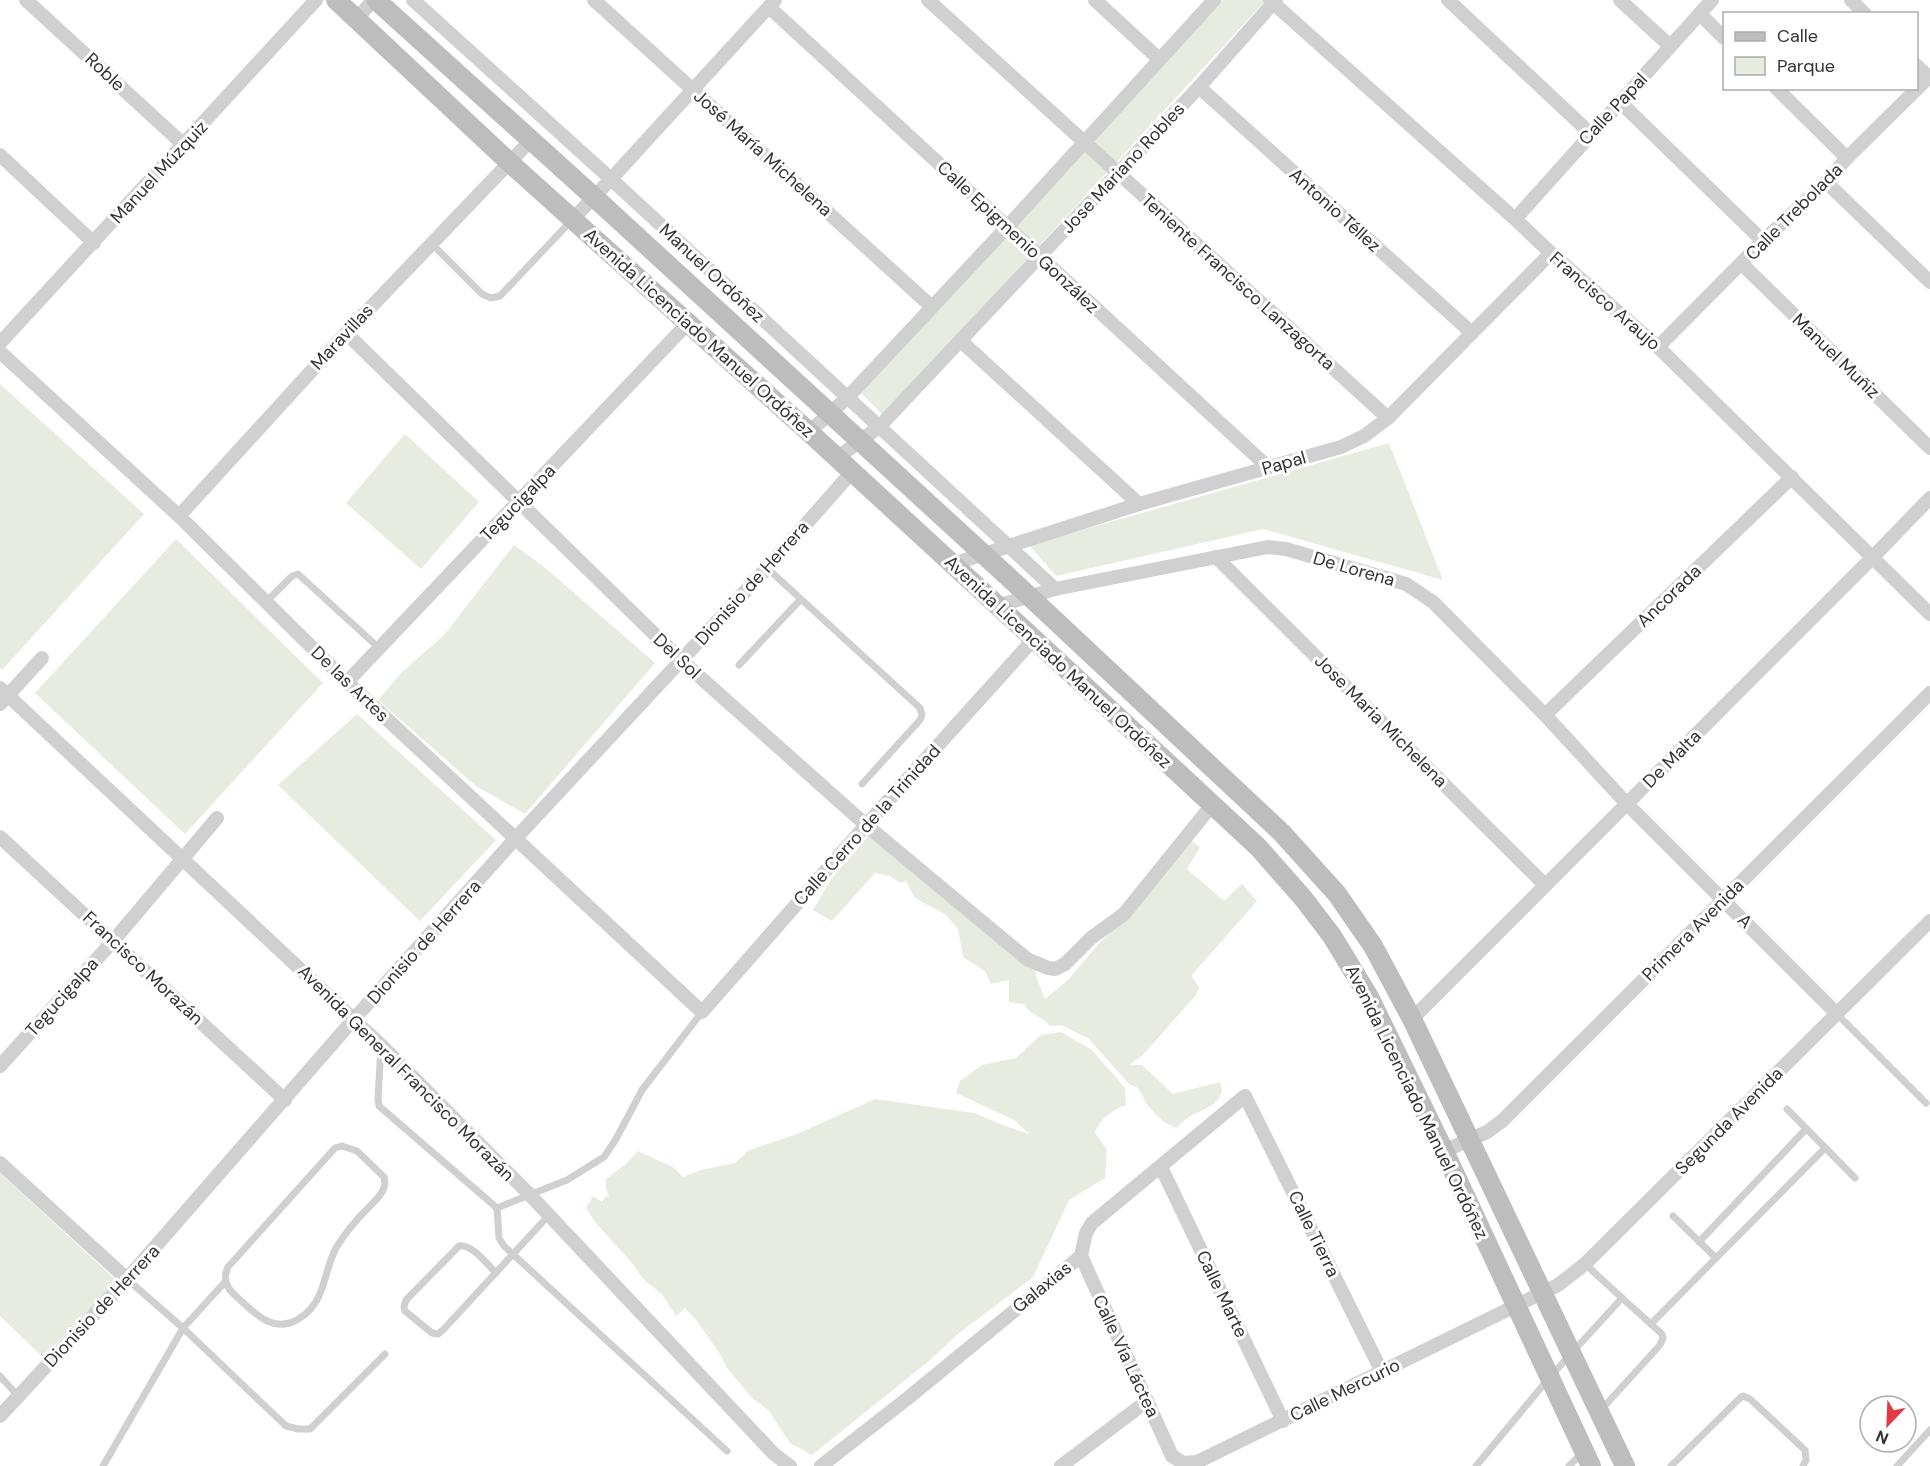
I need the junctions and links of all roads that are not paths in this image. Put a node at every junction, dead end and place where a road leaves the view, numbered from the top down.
1 (26, 0) edge
2 (316, 0) edge
3 (336, 0) edge
4 (374, 0) edge
5 (413, 0) edge
6 (594, 0) edge
7 (928, 0) edge
8 (1095, 0) edge
9 (1214, 0) edge
10 (1448, 0) edge
11 (1620, 0) edge
12 (1712, 0) edge
13 (1851, 0) edge
14 (1273, 1) edge
15 (772, 4) edge
16 (1863, 12) edge
17 (1700, 14) junction
18 (357, 19) junction
19 (1723, 36) edge
20 (1670, 46) junction
21 (1159, 59) junction
22 (1918, 66) edge
23 (1930, 77) edge
24 (1199, 87) junction
25 (1918, 89) edge
26 (1778, 90) edge
27 (1917, 90) edge
28 (693, 91) junction
29 (1620, 102) junction
30 (1590, 133) junction
31 (531, 140) junction
32 (1084, 143) junction
33 (184, 145) junction
34 (0, 155) edge
35 (1847, 158) junction
36 (509, 162) junction
37 (1117, 173) junction
38 (611, 179) junction
39 (1826, 182) junction
40 (595, 198) junction
41 (573, 219) junction
42 (1515, 219) junction
43 (1008, 226) junction
44 (1763, 241) junction
45 (94, 243) junction
46 (431, 243) junction
47 (1551, 254) junction
48 (1039, 256) junction
49 (1742, 264) junction
50 (1930, 282) edge
51 (932, 307) junction
52 (687, 323) junction
53 (346, 333) junction
54 (1472, 333) junction
55 (961, 341) junction
56 (1, 342) edge
57 (1658, 347) junction
58 (847, 398) junction
59 (830, 414) junction
60 (1388, 418) junction
61 (879, 427) junction
62 (809, 432) junction
63 (860, 442) junction
64 (1930, 448) edge
65 (837, 458) junction
66 (1268, 467) junction
67 (852, 472) junction
68 (1792, 477) junction
69 (1930, 498) edge
70 (519, 502) junction
71 (1139, 504) junction
72 (178, 516) junction
73 (1010, 546) junction
74 (983, 555) junction
75 (1216, 557) junction
76 (1874, 557) junction
77 (953, 564) junction
78 (767, 568) junction
79 (1055, 589) junction
80 (1029, 596) junction
81 (800, 600) junction
82 (266, 602) junction
83 (997, 606) junction
84 (1930, 614) edge
85 (1034, 639) junction
86 (379, 648) junction
87 (42, 658) dead end
88 (682, 661) junction
89 (739, 665) dead end
90 (347, 682) junction
91 (1930, 693) edge
92 (3, 696) edge
93 (1545, 716) junction
94 (862, 784) dead end
95 (1212, 804) junction
96 (1627, 804) junction
97 (217, 818) dead end
98 (866, 825) junction
99 (0, 837) edge
100 (515, 839) junction
101 (182, 858) junction
102 (1545, 885) junction
103 (1724, 900) junction
104 (1930, 921) edge
105 (114, 940) junction
106 (702, 1012) junction
107 (1837, 1014) junction
108 (354, 1019) junction
109 (1412, 1019) junction
110 (381, 1045) junction
111 (0, 1066) edge
112 (1245, 1096) joint
113 (285, 1100) junction
114 (1926, 1103) dead end
115 (1787, 1110) dead end
116 (1806, 1129) junction
117 (1469, 1140) junction
118 (1825, 1148) junction
119 (1444, 1151) junction
120 (0, 1163) edge
121 (1161, 1167) junction
122 (1855, 1178) dead end
123 (529, 1194) junction
124 (497, 1208) junction
125 (549, 1215) junction
126 (1673, 1216) dead end
127 (1699, 1242) junction
128 (513, 1255) junction
129 (1081, 1256) junction
130 (1716, 1258) junction
131 (1585, 1264) junction
132 (496, 1273) junction
133 (127, 1279) junction
134 (225, 1282) junction
135 (1544, 1293) junction
136 (1622, 1298) junction
137 (1517, 1307) junction
138 (1651, 1324) junction
139 (183, 1328) junction
140 (1572, 1352) junction
141 (385, 1354) dead end
142 (1382, 1372) junction
143 (0, 1376) edge
144 (1549, 1378) junction
145 (18, 1396) junction
146 (1147, 1401) junction
147 (1599, 1412) junction
148 (0, 1416) edge
149 (1283, 1421) junction
150 (1930, 1430) edge
151 (727, 1451) dead end
152 (1172, 1456) joint
153 (1588, 1459) edge
154 (103, 1466) edge
155 (790, 1466) edge
156 (821, 1466) edge
157 (1061, 1466) edge
158 (1476, 1466) edge
159 (1569, 1466) edge
160 (1625, 1466) edge
161 (1671, 1466) edge
162 (1803, 1466) edge
163 (1897, 1466) edge

1 - 33 street, Roble
2 - 33 street, Manuel Múzquiz
3 - 18 main road, Avenida Licenciado Manuel Ordóñez
4 - 18 street
4 - 31 main road, Avenida Licenciado Manuel Ordóñez
5 - 38 street, Manuel Ordóñez
6 - 28 street, José María Michelena
7 - 32 street, Teniente Francisco Lanzagorta
8 - 21 street
9 - 21 street
10 - 30 street
11 - 20 street
12 - 17 street, Calle Papal
13 - 16 street
14 - 24 street, Jose Mariano Robles
14 - 42 street, Francisco Araujo
15 - 28 street
15 - 43 street, Calle Epigmenio González
17 - 19 street
17 - 20 street, Calle Papal
18 - 36 main road, Avenida Licenciado Manuel Ordóñez
20 - 29 street, Calle Papal
21 - 32 street
22 - 23 street
23 - 25 street, Calle Trebolada
24 - 37 street, Jose Mariano Robles
24 - 54 street, Antonio Téllez
26 - 35 street
27 - 35 street, Calle Trebolada
28 - 38 street
28 - 51 street, José María Michelena
29 - 30 street, Calle Papal
29 - 44 street
30 - 42 street, Calle Papal
31 - 36 street, Maravillas
31 - 40 main road, Avenida Licenciado Manuel Ordóñez
32 - 37 street, Teniente Francisco Lanzagorta
32 - 43 street
33 - 45 street, Manuel Múzquiz
34 - 45 street
35 - 39 street, Calle Trebolada
36 - 41 main road, Avenida Licenciado Manuel Ordóñez
36 - 46 street, Maravillas
37 - 48 street, Jose Mariano Robles
37 - 60 street, Teniente Francisco Lanzagorta
38 - 40 street
38 - 58 street, Manuel Ordóñez
39 - 44 street, Calle Trebolada
39 - 50 street
40 - 41 street
40 - 59 main road, Avenida Licenciado Manuel Ordóñez
41 - 46 lane
41 - 52 main road, Avenida Licenciado Manuel Ordóñez
42 - 47 street, Francisco Araujo
43 - 48 street, Calle Epigmenio González
43 - 51 street
44 - 49 street, Calle Trebolada
45 - 56 street, Manuel Múzquiz
46 - 53 street, Maravillas
47 - 54 street, Papal
47 - 57 street, Francisco Araujo
48 - 55 street, Jose Mariano Robles
48 - 66 street, Calle Epigmenio González
49 - 57 street, Calle Trebolada
49 - 64 street, Manuel Muñiz
51 - 58 street
52 - 62 main road, Avenida Licenciado Manuel Ordóñez
52 - 70 street, Tegucigalpa
53 - 70 street, Del Sol
53 - 72 street, Maravillas
54 - 60 street, Papal
55 - 61 street, Jose Mariano Robles
55 - 71 street
56 - 72 street, De las Artes
57 - 68 street, Francisco Araujo
58 - 59 street
58 - 61 street, Manuel Ordóñez
59 - 62 street
59 - 63 main road, Avenida Licenciado Manuel Ordóñez
60 - 66 street, Papal
61 - 63 street, Jose Mariano Robles
61 - 73 street, Manuel Ordóñez
62 - 65 main road, Avenida Licenciado Manuel Ordóñez
63 - 65 street, Jose Mariano Robles
63 - 74 main road, Avenida Licenciado Manuel Ordóñez
65 - 67 main road, Avenida Licenciado Manuel Ordóñez
66 - 71 street, Papal
67 - 77 main road, Avenida Licenciado Manuel Ordóñez
67 - 78 street, Dionisio de Herrera
68 - 76 street, Francisco Araujo
68 - 93 street, Ancorada
69 - 76 street, De Malta
70 - 86 street, Tegucigalpa
70 - 88 street, Del Sol
71 - 73 street, Papal
72 - 82 street, De las Artes
73 - 74 street, Papal
73 - 79 street, Manuel Ordóñez
74 - 77 street, Papal
74 - 80 main road, Avenida Licenciado Manuel Ordóñez
75 - 79 street, De Lorena
75 - 93 street, De Lorena
75 - 102 street, Jose Maria Michelena
76 - 84 street, Francisco Araujo
76 - 96 street, De Malta
77 - 83 main road, Avenida Licenciado Manuel Ordóñez
78 - 81 lane
78 - 88 street, Dionisio de Herrera
79 - 80 street, De Lorena
80 - 83 street, De Lorena
80 - 109 main road, Avenida Licenciado Manuel Ordóñez
81 - 89 lane
81 - 94 lane
82 - 86 lane
82 - 90 street, De las Artes
83 - 85 main road, Avenida Licenciado Manuel Ordóñez
85 - 95 main road, Avenida Licenciado Manuel Ordóñez
85 - 98 street, Calle Cerro de la Trinidad
86 - 90 street, Tegucigalpa
87 - 92 street
88 - 98 street, Del Sol
88 - 100 street, Dionisio de Herrera
90 - 100 street, De las Artes
91 - 103 street, Primera Avenida
92 - 101 street, Avenida General Francisco Morazán
93 - 96 street, De Lorena
95 - 98 street, Del Sol
95 - 119 main road, Avenida Licenciado Manuel Ordóñez
96 - 102 street, De Malta
96 - 103 street, A
97 - 101 street, Tegucigalpa
98 - 106 street, Calle Cerro de la Trinidad
99 - 105 street, Francisco Morazán
100 - 106 street, De las Artes
100 - 108 street, Dionisio de Herrera
101 - 105 street, Tegucigalpa
101 - 108 street, Avenida General Francisco Morazán
102 - 109 street, De Malta
103 - 107 street, A
103 - 117 street, Primera Avenida
104 - 107 street, Segunda Avenida
105 - 111 street, Tegucigalpa
105 - 113 street, Francisco Morazán
106 - 123 lane
107 - 114 lane
107 - 131 street, Segunda Avenida
108 - 110 street, Avenida General Francisco Morazán
108 - 113 street, Dionisio de Herrera
109 - 117 main road, Avenida Licenciado Manuel Ordóñez
110 - 123 street, Avenida General Francisco Morazán
110 - 124 lane
112 - 121 street, Galaxias
112 - 142 street, Calle Tierra
113 - 133 street, Dionisio de Herrera
115 - 116 lane
116 - 118 lane
116 - 127 lane
117 - 119 street, Primera Avenida
117 - 135 main road, Avenida Licenciado Manuel Ordóñez
118 - 122 lane
118 - 130 lane
119 - 137 main road, Avenida Licenciado Manuel Ordóñez
120 - 133 street
121 - 129 street, Galaxias
121 - 149 street, Calle Marte
123 - 124 lane
123 - 125 street, Avenida General Francisco Morazán
124 - 128 lane
125 - 128 lane
125 - 155 street, Avenida General Francisco Morazán
126 - 127 lane
127 - 130 lane
128 - 132 lane
128 - 151 lane
129 - 146 street, Calle Vía Láctea
129 - 156 street, Galaxias
130 - 138 lane
131 - 135 street, Segunda Avenida
131 - 136 lane
132 - 132 lane
133 - 139 lane
133 - 145 street, Dionisio de Herrera
134 - 134 lane
134 - 139 lane
135 - 137 street, Segunda Avenida
135 - 140 main road, Avenida Licenciado Manuel Ordóñez
136 - 138 lane
136 - 140 lane
137 - 142 street, Calle Mercurio
137 - 144 main road, Avenida Licenciado Manuel Ordóñez
138 - 147 lane
139 - 141 lane
139 - 154 lane
140 - 144 lane
140 - 147 main road, Avenida Licenciado Manuel Ordóñez
142 - 149 street, Calle Mercurio
143 - 145 lane
144 - 153 main road, Avenida Licenciado Manuel Ordóñez
144 - 158 lane
145 - 148 street, Dionisio de Herrera
146 - 152 street, Calle Vía Láctea
146 - 157 street
147 - 160 main road, Avenida Licenciado Manuel Ordóñez
149 - 152 street, Calle Mercurio
150 - 163 lane
153 - 159 lane
161 - 162 lane

